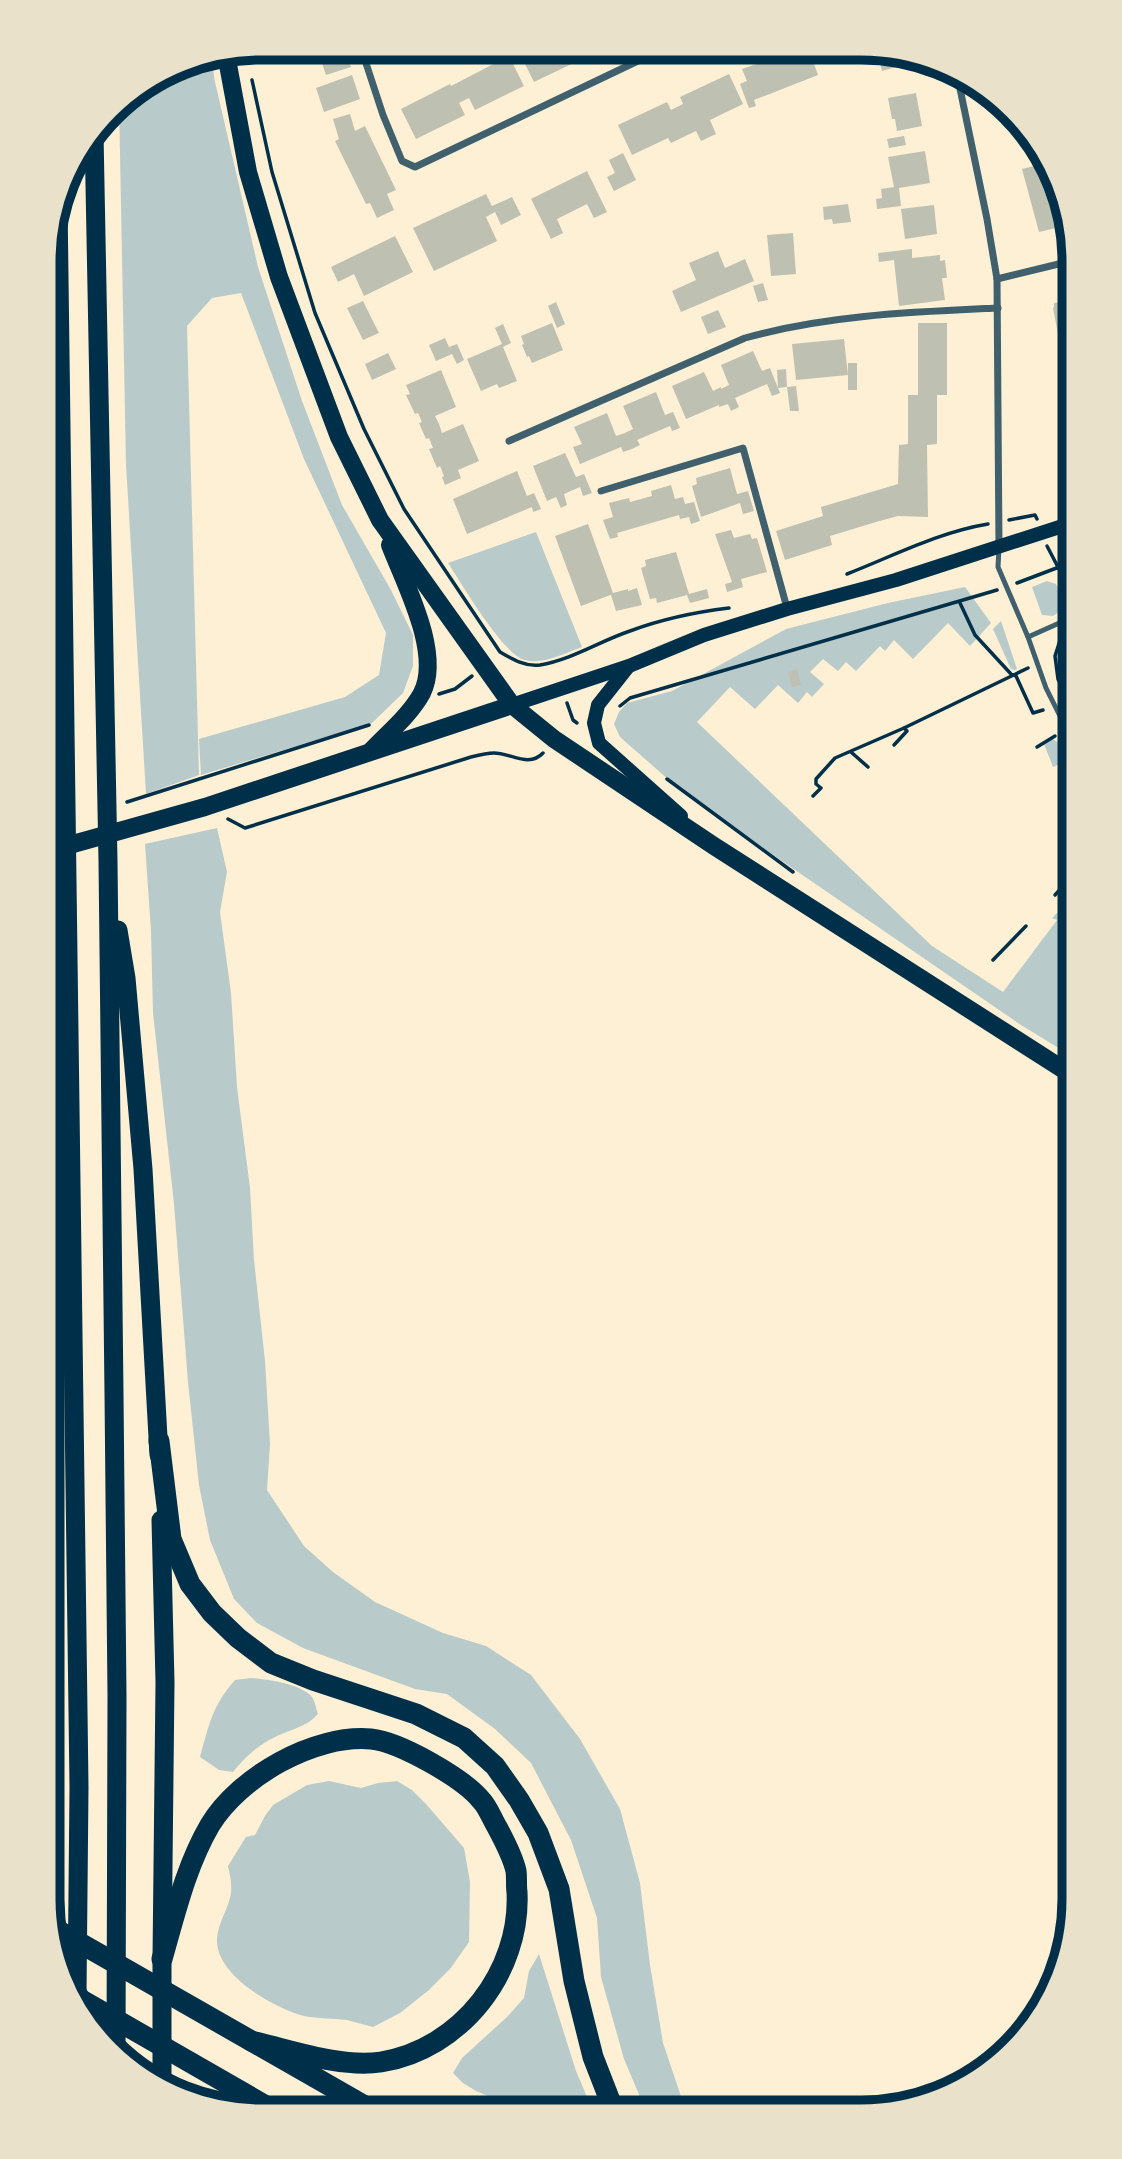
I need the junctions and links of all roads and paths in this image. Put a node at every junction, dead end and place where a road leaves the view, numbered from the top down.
1 (365, 60) edge
2 (640, 60) edge
3 (228, 62) edge
4 (250, 72) dead end
5 (959, 85) edge
6 (94, 147) edge
7 (1062, 263) edge
8 (996, 279) junction
9 (998, 308) junction
10 (60, 432) edge
11 (509, 441) dead end
12 (601, 491) dead end
13 (380, 520) junction
14 (1062, 526) edge
15 (999, 548) junction
16 (1062, 566) edge
17 (1057, 568) junction
18 (1062, 577) edge
19 (1007, 587) junction
20 (960, 603) junction
21 (787, 609) junction
22 (1062, 621) edge
23 (1062, 631) edge
24 (1028, 637) junction
25 (500, 652) junction
26 (1055, 656) junction
27 (554, 661) dead end
28 (1037, 663) junction
29 (484, 665) junction
30 (629, 666) junction
31 (1012, 674) junction
32 (1062, 688) edge
33 (423, 691) junction
34 (512, 705) junction
35 (1046, 715) dead end
36 (1062, 720) edge
37 (372, 723) dead end
38 (594, 723) junction
39 (904, 728) junction
40 (554, 739) junction
41 (1059, 741) dead end
42 (894, 745) dead end
43 (1037, 747) dead end
44 (370, 752) junction
45 (851, 752) junction
46 (868, 767) dead end
47 (659, 773) dead end
48 (201, 778) dead end
49 (813, 796) dead end
50 (205, 807) junction
51 (714, 846) junction
52 (60, 848) edge
53 (108, 863) junction
54 (801, 878) dead end
55 (1062, 887) edge
56 (1055, 895) dead end
57 (1026, 926) dead end
58 (993, 960) dead end
59 (1062, 1069) edge
60 (159, 1441) junction
61 (62, 1933) edge
62 (162, 1959) junction
63 (78, 1982) edge
64 (89, 2004) edge
65 (116, 2039) edge
66 (251, 2041) junction
67 (162, 2074) edge
68 (255, 2100) edge
69 (354, 2100) edge
70 (610, 2100) edge

1 - 2 street
3 - 13 main road
4 - 25 path
5 - 8 street
6 - 53 highway
7 - 8 street
8 - 9 street
9 - 11 street
9 - 15 street
10 - 63 highway
12 - 21 street
13 - 29 main road
13 - 33 main road
14 - 15 main road
15 - 19 lane
15 - 21 main road
16 - 17 path
17 - 18 path
17 - 19 path
19 - 20 path
19 - 24 lane
20 - 31 path
20 - 38 path
21 - 30 main road
22 - 24 lane
23 - 26 path
24 - 28 lane
25 - 27 path
25 - 29 path
26 - 28 path
26 - 32 path
28 - 31 path
28 - 36 lane
29 - 33 path
29 - 34 main road
30 - 34 main road
30 - 38 main road
31 - 35 path
31 - 39 path
33 - 44 main road
34 - 40 main road
34 - 44 main road
37 - 48 path
38 - 40 path
38 - 51 main road
39 - 42 path
39 - 45 path
40 - 50 path
40 - 51 main road
41 - 43 path
44 - 50 main road
45 - 46 path
45 - 49 path
47 - 54 path
50 - 52 main road
51 - 59 main road
53 - 60 highway
53 - 65 highway
55 - 56 path
57 - 58 path
60 - 62 highway
60 - 70 highway
61 - 66 highway
62 - 66 highway
62 - 67 highway
64 - 68 highway
66 - 69 highway

